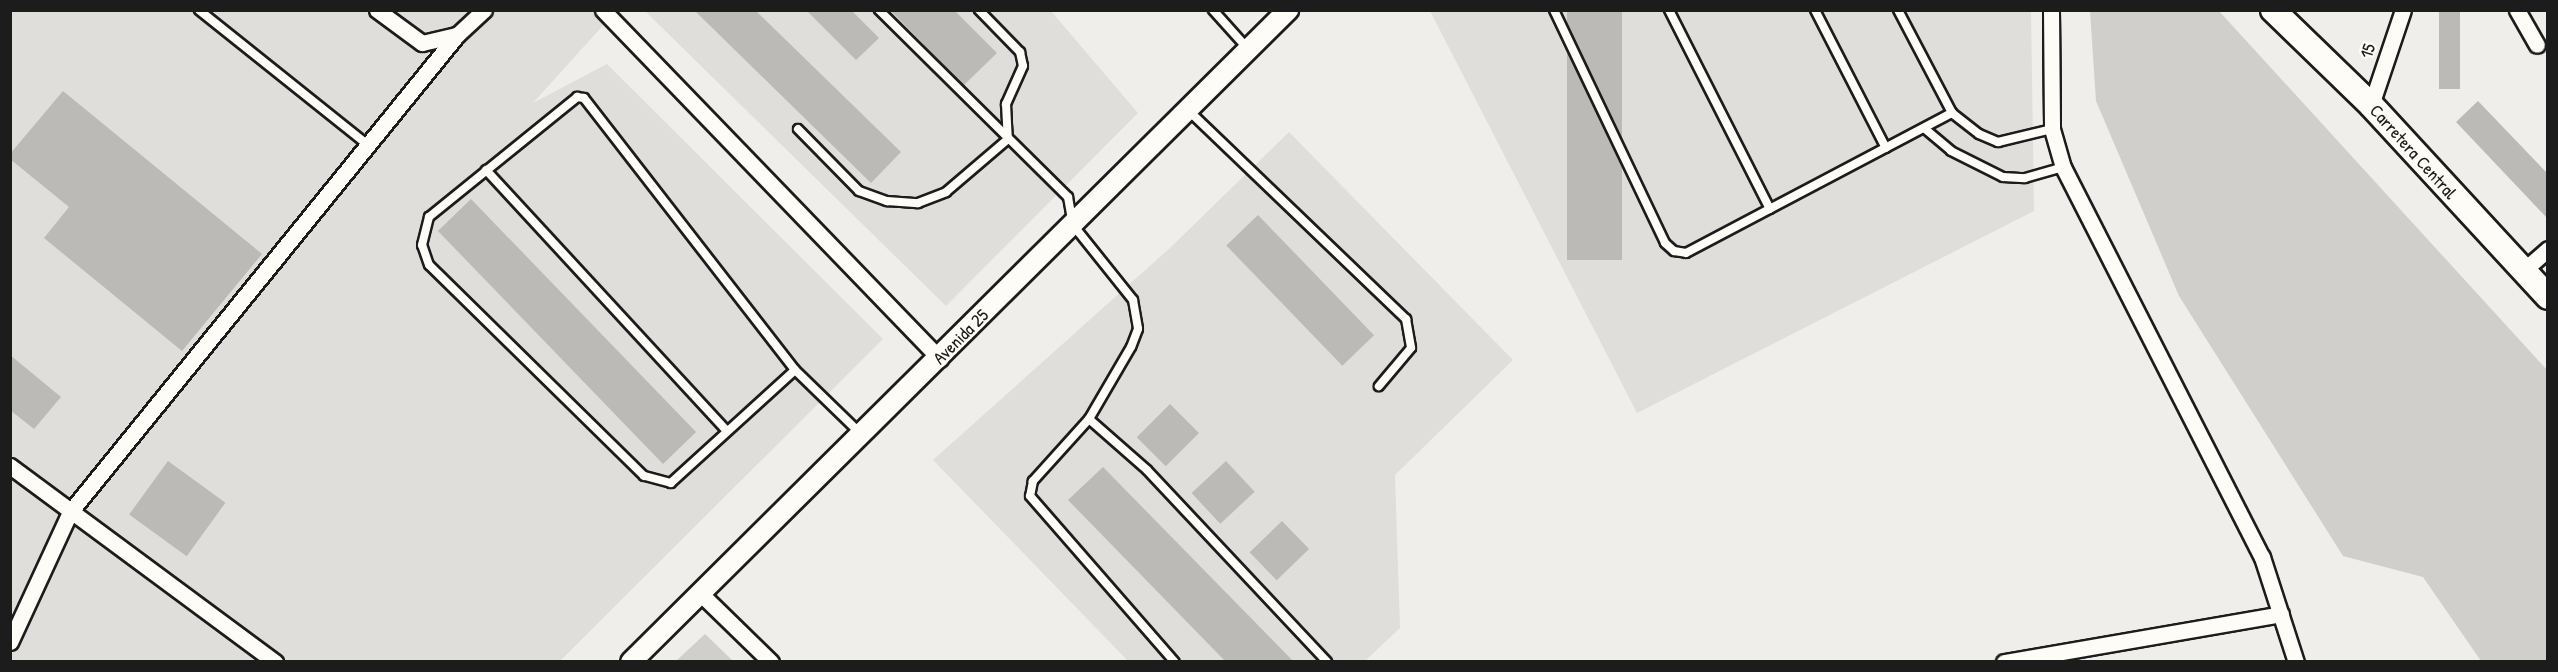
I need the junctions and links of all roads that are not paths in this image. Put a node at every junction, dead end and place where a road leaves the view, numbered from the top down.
1 (199, 10) edge
2 (377, 10) edge
3 (484, 10) edge
4 (603, 10) edge
5 (879, 10) edge
6 (979, 10) edge
7 (1213, 10) edge
8 (1288, 10) edge
9 (1554, 10) edge
10 (1669, 10) edge
11 (1815, 10) edge
12 (1898, 10) edge
13 (2051, 10) edge
14 (2273, 10) edge
15 (2403, 10) edge
16 (2517, 10) edge
17 (457, 35) junction
18 (2537, 45) dead end
19 (1249, 50) junction
20 (2371, 105) junction
21 (1188, 110) junction
22 (1952, 113) junction
23 (1924, 128) junction
24 (798, 129) dead end
25 (2052, 129) junction
26 (1008, 140) junction
27 (368, 145) junction
28 (1886, 148) junction
29 (2062, 167) junction
30 (486, 170) junction
31 (1770, 209) junction
32 (1073, 225) junction
33 (2547, 249) edge
34 (2524, 270) junction
35 (2547, 297) edge
36 (939, 359) junction
37 (795, 370) junction
38 (1379, 386) dead end
39 (1089, 418) junction
40 (727, 431) junction
41 (862, 435) junction
42 (10, 466) edge
43 (70, 512) junction
44 (700, 593) junction
45 (2281, 614) junction
46 (10, 642) edge
47 (275, 662) edge
48 (631, 662) edge
49 (771, 662) edge
50 (1175, 662) edge
51 (1327, 662) edge
52 (2004, 662) edge
53 (2296, 662) edge

1 - 27 lane
2 - 17 street
3 - 17 street
4 - 36 street
5 - 26 lane
6 - 26 lane
7 - 19 lane
8 - 19 street, Avenida 25
9 - 31 lane
10 - 31 lane
11 - 28 lane
12 - 22 lane
13 - 25 street
14 - 20 main road, Carretera Central
15 - 20 street, 15
16 - 18 street
17 - 27 street
19 - 21 street, Avenida 25
20 - 34 main road, Carretera Central
21 - 32 street, Avenida 25
21 - 38 lane
22 - 23 lane
22 - 25 lane
23 - 28 lane
23 - 29 lane
24 - 26 lane
25 - 29 street
26 - 32 lane
27 - 43 street
28 - 31 lane
29 - 45 street
30 - 37 lane
30 - 40 lane
30 - 40 lane
32 - 36 street, Avenida 25
32 - 39 lane
33 - 34 street
34 - 35 main road, Carretera Central
36 - 41 street, Avenida 25
37 - 40 lane
37 - 41 lane
39 - 50 lane
39 - 51 lane
41 - 44 street, Avenida 25
42 - 43 street
43 - 46 street
43 - 47 street
44 - 48 street, Avenida 25
44 - 49 street
45 - 52 street
45 - 53 street

